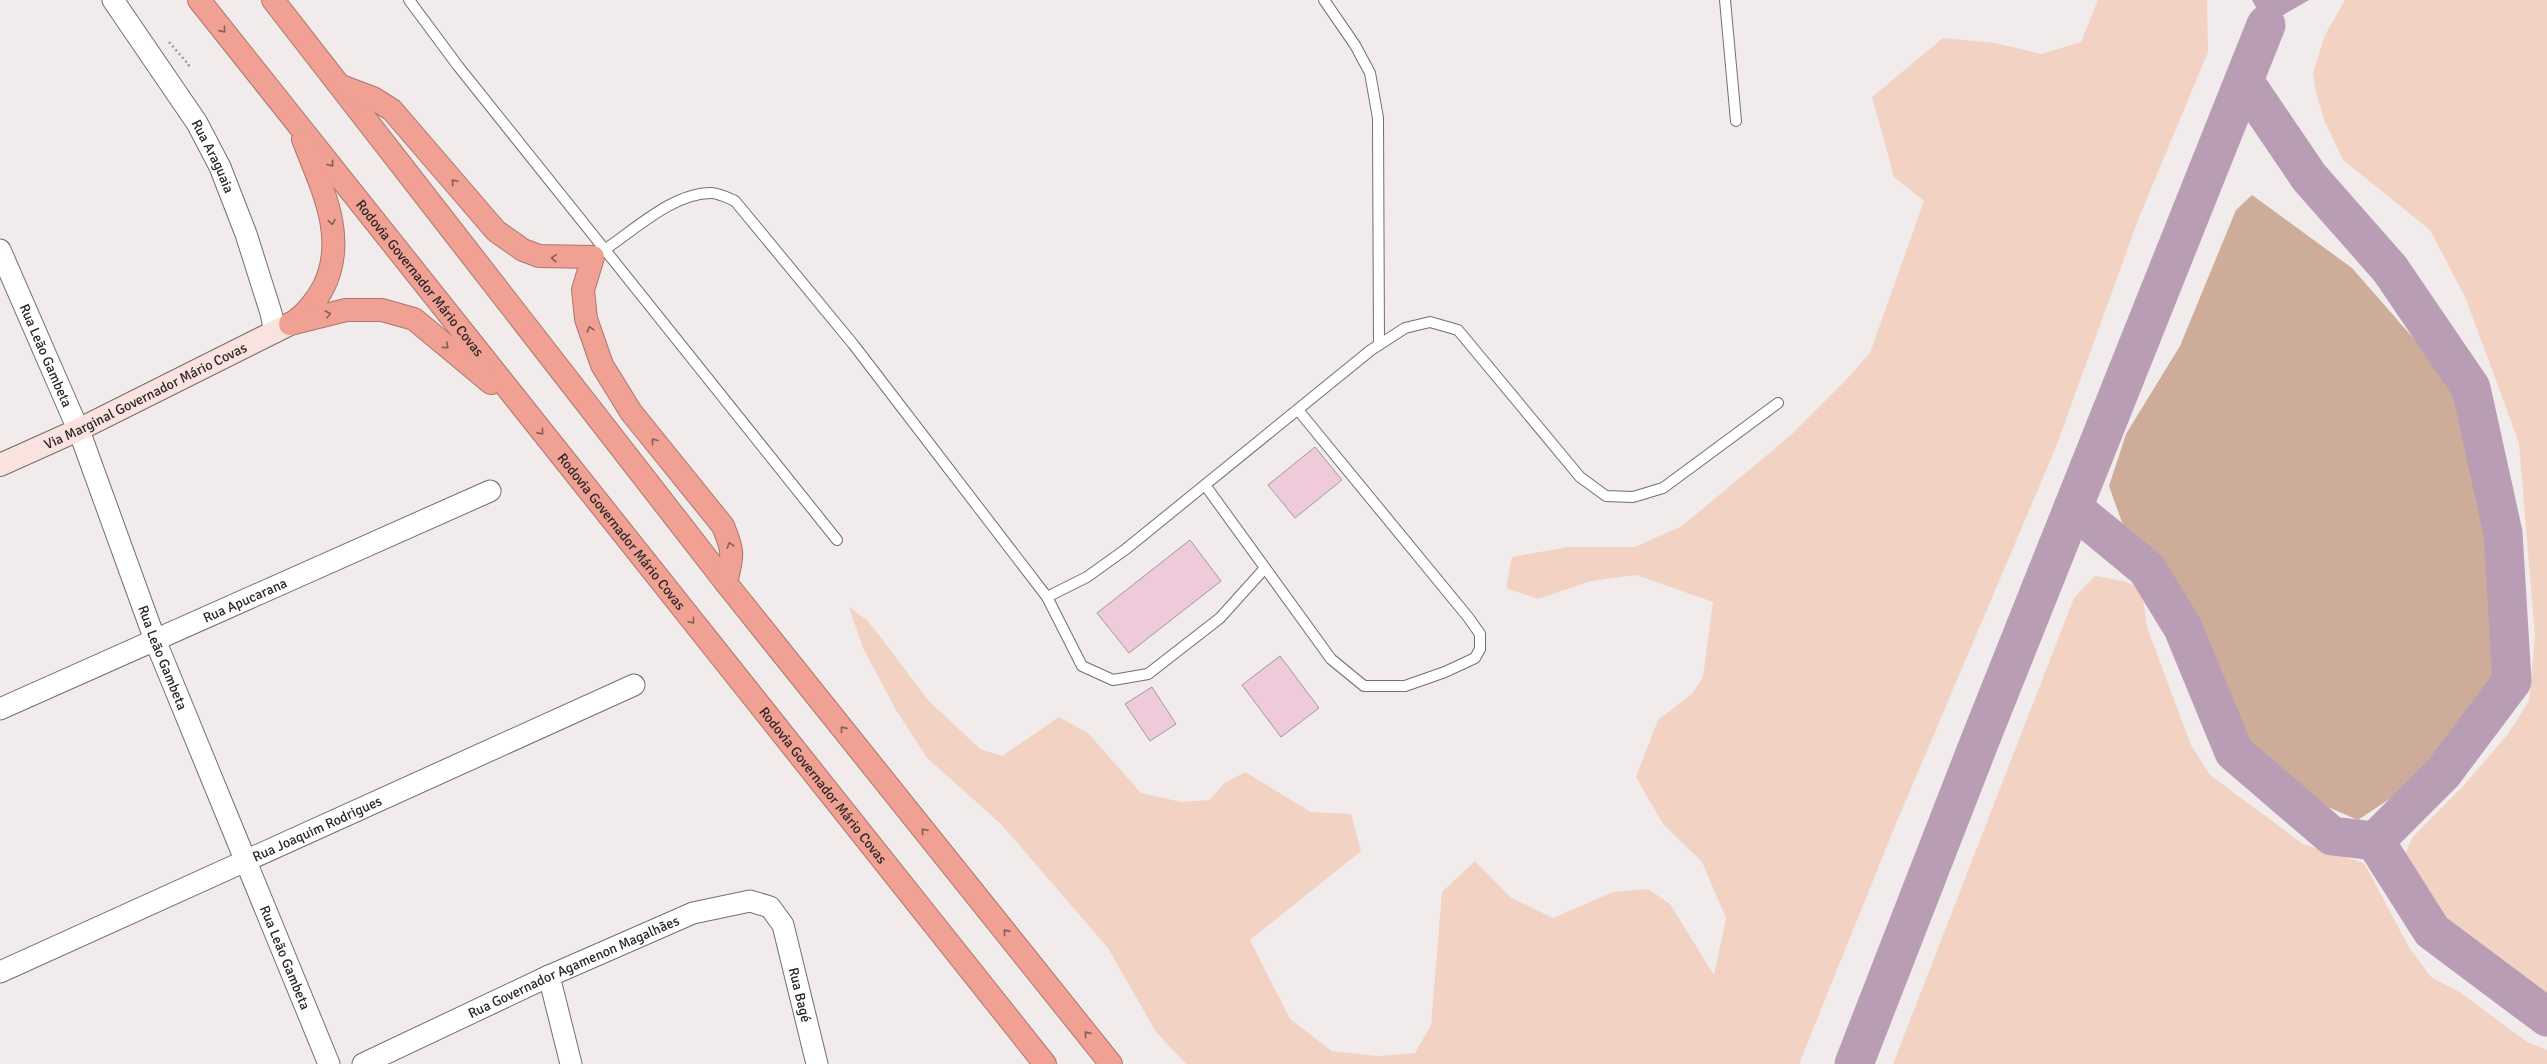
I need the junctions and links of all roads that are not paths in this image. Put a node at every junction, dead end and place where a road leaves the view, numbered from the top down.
1 (113, 0) edge
2 (199, 0) edge
3 (273, 0) edge
4 (409, 0) edge
5 (1324, 0) edge
6 (1725, 0) edge
7 (340, 86) junction
8 (296, 119) junction
9 (1736, 121) dead end
10 (0, 250) edge
11 (599, 254) junction
12 (282, 328) junction
13 (1379, 345) junction
14 (1778, 403) dead end
15 (520, 406) junction
16 (1298, 410) junction
17 (78, 430) junction
18 (0, 465) edge
19 (1205, 485) junction
20 (490, 491) dead end
21 (836, 540) dead end
22 (1265, 568) junction
23 (726, 583) junction
24 (1047, 597) junction
25 (156, 640) junction
26 (634, 685) dead end
27 (0, 709) edge
28 (245, 861) junction
29 (783, 925) joint
30 (0, 972) edge
31 (549, 976) junction
32 (329, 1064) edge
33 (363, 1064) edge
34 (571, 1064) edge
35 (817, 1064) edge
36 (1045, 1064) edge
37 (1111, 1064) edge

1 - 12 street, Rua Araguaia
2 -> 8 highway, Rodovia Governador Mário Covas
3 - 7 highway
4 - 11 lane
5 - 13 lane
6 - 9 lane
11 -> 7 highway
7 - 23 highway
8 -> 12 highway
8 -> 15 highway, Rodovia Governador Mário Covas
10 - 17 street, Rua Leão Gambeta
11 - 21 lane
23 -> 11 highway
11 - 24 lane
12 -> 15 highway
12 - 17 main road, Via Marginal Governador Mário Covas
13 - 14 lane
13 - 16 lane
15 -> 36 highway, Rodovia Governador Mário Covas
16 - 19 lane
16 - 22 lane
17 - 18 main road, Via Marginal Governador Mário Covas
17 - 25 street, Rua Leão Gambeta
19 - 22 lane
19 - 24 lane
20 - 25 street, Rua Apucarana
22 - 24 lane
37 -> 23 highway
25 - 27 street, Rua Apucarana
25 - 28 street, Rua Leão Gambeta
26 - 28 street, Rua Joaquim Rodrigues
28 - 30 street, Rua Joaquim Rodrigues
28 - 32 street, Rua Leão Gambeta
29 - 31 street, Rua Governador Agamenon Magalhães
29 - 35 street, Rua Bagé
31 - 33 street, Rua Governador Agamenon Magalhães
31 - 34 street

